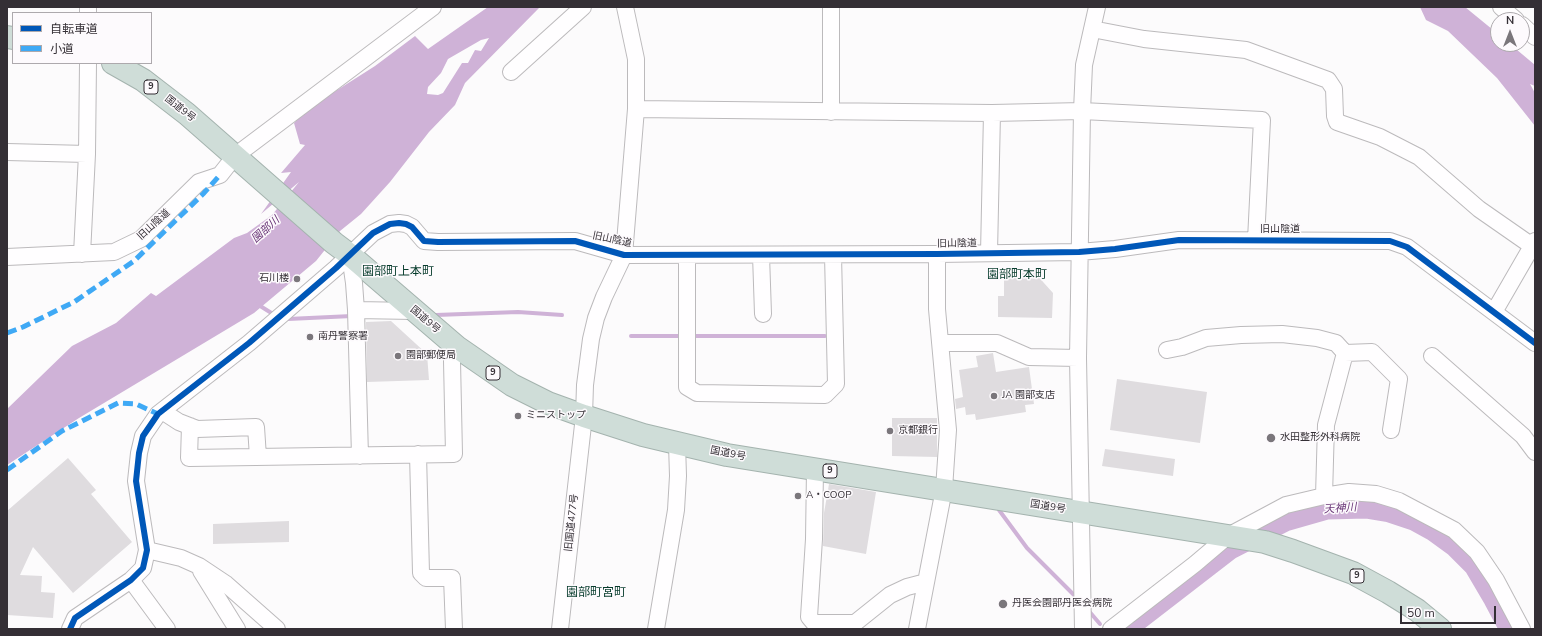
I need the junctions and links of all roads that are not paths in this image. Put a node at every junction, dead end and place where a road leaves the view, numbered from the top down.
1 (433, 7) edge
2 (583, 7) edge
3 (624, 7) edge
4 (831, 7) edge
5 (1097, 7) edge
6 (1092, 29) junction
7 (88, 64) edge
8 (116, 64) edge
9 (511, 72) dead end
10 (636, 110) junction
11 (1082, 111) junction
12 (831, 112) junction
13 (992, 113) junction
14 (7, 152) edge
15 (87, 154) junction
16 (238, 160) junction
17 (1256, 240) junction
18 (1534, 245) edge
19 (348, 247) junction
20 (1079, 252) junction
21 (989, 253) junction
22 (82, 254) junction
23 (937, 254) junction
24 (624, 255) junction
25 (687, 255) junction
26 (761, 255) junction
27 (834, 255) junction
28 (7, 257) edge
29 (414, 311) junction
30 (1494, 312) junction
31 (763, 314) dead end
32 (356, 316) junction
33 (940, 343) junction
34 (1535, 343) edge
35 (457, 347) junction
36 (1167, 350) dead end
37 (1345, 353) junction
38 (1432, 356) dead end
39 (1078, 358) junction
40 (162, 411) junction
41 (584, 416) junction
42 (190, 426) junction
43 (1391, 430) dead end
44 (676, 444) junction
45 (1535, 452) edge
46 (418, 454) junction
47 (360, 456) junction
48 (258, 457) junction
49 (815, 469) junction
50 (944, 489) junction
51 (1324, 496) junction
52 (1080, 512) junction
53 (1232, 536) junction
54 (147, 550) junction
55 (198, 566) junction
56 (131, 580) junction
57 (926, 582) junction
58 (856, 626) edge
59 (70, 629) edge
60 (167, 629) edge
61 (237, 629) edge
62 (277, 629) edge
63 (454, 629) edge
64 (560, 629) edge
65 (656, 629) edge
66 (917, 629) edge
67 (1083, 629) edge
68 (1111, 629) edge
69 (1440, 629) edge
70 (1522, 629) edge

1 - 16 street, 旧山陰道
2 - 9 street
3 - 10 street
4 - 12 street
5 - 6 street
6 - 11 street
6 - 18 street
7 - 15 street
8 - 16 highway, 国道9号 / 9
10 - 12 street
10 - 24 street
11 - 13 street
11 - 17 street
11 - 20 street
12 - 13 street
13 - 21 street
14 - 15 street
15 - 22 street
16 - 19 highway, 国道9号 / 9
16 - 22 street, 旧山陰道
17 - 20 street, 旧山陰道
17 - 30 street, 旧山陰道
18 - 30 street
19 - 24 street, 旧山陰道
19 - 29 highway, 国道9号 / 9
19 - 32 street
19 - 40 street, 旧山陰道
20 - 21 street, 旧山陰道
20 - 39 street
21 - 23 street, 旧山陰道
22 - 28 street, 旧山陰道
23 - 27 street, 旧山陰道
23 - 33 street
24 - 25 street, 旧山陰道
24 - 41 street, 旧国道477号
25 - 26 street, 旧山陰道
25 - 27 street
26 - 27 street, 旧山陰道
26 - 31 street
29 - 32 street
29 - 35 highway, 国道9号 / 9
30 - 34 street, 旧山陰道
32 - 47 street
33 - 39 street
33 - 50 street
35 - 41 highway, 国道9号 / 9
35 - 46 street
36 - 37 street
37 - 43 street
37 - 51 street
38 - 45 street
39 - 52 street
40 - 42 street
40 - 54 street, 旧山陰道
41 - 44 highway, 国道9号 / 9
41 - 64 street, 旧国道477号
42 - 48 street
42 - 48 street
44 - 49 highway, 国道9号 / 9
44 - 65 street
46 - 47 street
46 - 63 street
47 - 48 street
49 - 50 highway, 国道9号 / 9
49 - 58 street
50 - 52 highway, 国道9号 / 9
50 - 57 street
51 - 53 street
51 - 70 street
52 - 53 highway, 国道9号 / 9
52 - 67 street
53 - 68 street
53 - 69 highway, 国道9号 / 9
54 - 55 street
54 - 56 street
55 - 61 street
55 - 62 street
56 - 59 street
56 - 60 street
57 - 58 street
57 - 66 street

